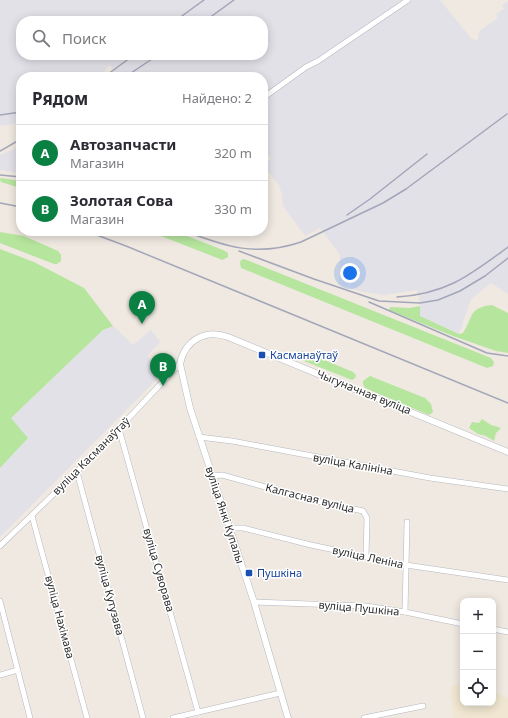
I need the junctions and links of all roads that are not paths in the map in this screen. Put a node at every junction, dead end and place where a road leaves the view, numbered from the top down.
1 (408, 0) edge
2 (268, 94) edge
3 (180, 364) junction
4 (119, 429) junction
5 (199, 437) junction
6 (508, 452) edge
7 (77, 472) junction
8 (212, 476) junction
9 (508, 489) edge
10 (32, 516) junction
11 (407, 522) dead end
12 (229, 528) junction
13 (0, 546) edge
14 (366, 557) junction
15 (406, 565) junction
16 (508, 580) edge
17 (0, 601) edge
18 (254, 602) junction
19 (405, 612) junction
20 (460, 623) edge
21 (496, 630) edge
22 (508, 632) edge
23 (18, 670) junction
24 (0, 674) edge
25 (280, 693) junction
26 (423, 706) dead end
27 (198, 712) junction
28 (30, 718) edge
29 (87, 718) edge
30 (143, 718) edge
31 (173, 718) edge
32 (288, 718) edge
33 (364, 718) edge

1 - 2 street
3 - 4 street, вуліца Касманаўтаў
3 - 5 street, вуліца Янкі Купалы
3 - 6 street, Чыгуначная вуліца
4 - 7 street, вуліца Касманаўтаў
4 - 27 street, вуліца Суворава
5 - 8 street, вуліца Янкі Купалы
5 - 9 street, вуліца Калініна
7 - 10 street, вуліца Касманаўтаў
7 - 30 street, вуліца Кутузава
8 - 12 street, вуліца Янкі Купалы
8 - 14 street, Калгасная вуліца
10 - 13 street, вуліца Касманаўтаў
10 - 29 street, вуліца Нахімава
11 - 15 street
12 - 14 street, вуліца Леніна
12 - 18 street, вуліца Янкі Купалы
14 - 15 street, вуліца Леніна
15 - 16 street, вуліца Леніна
15 - 19 street
17 - 23 street
18 - 19 street, вуліца Пушкіна
18 - 25 street, вуліца Янкі Купалы
19 - 20 street, вуліца Пушкіна
21 - 22 street
23 - 24 street
23 - 28 street
25 - 27 street
25 - 32 street, вуліца Янкі Купалы
26 - 33 street
27 - 31 street

